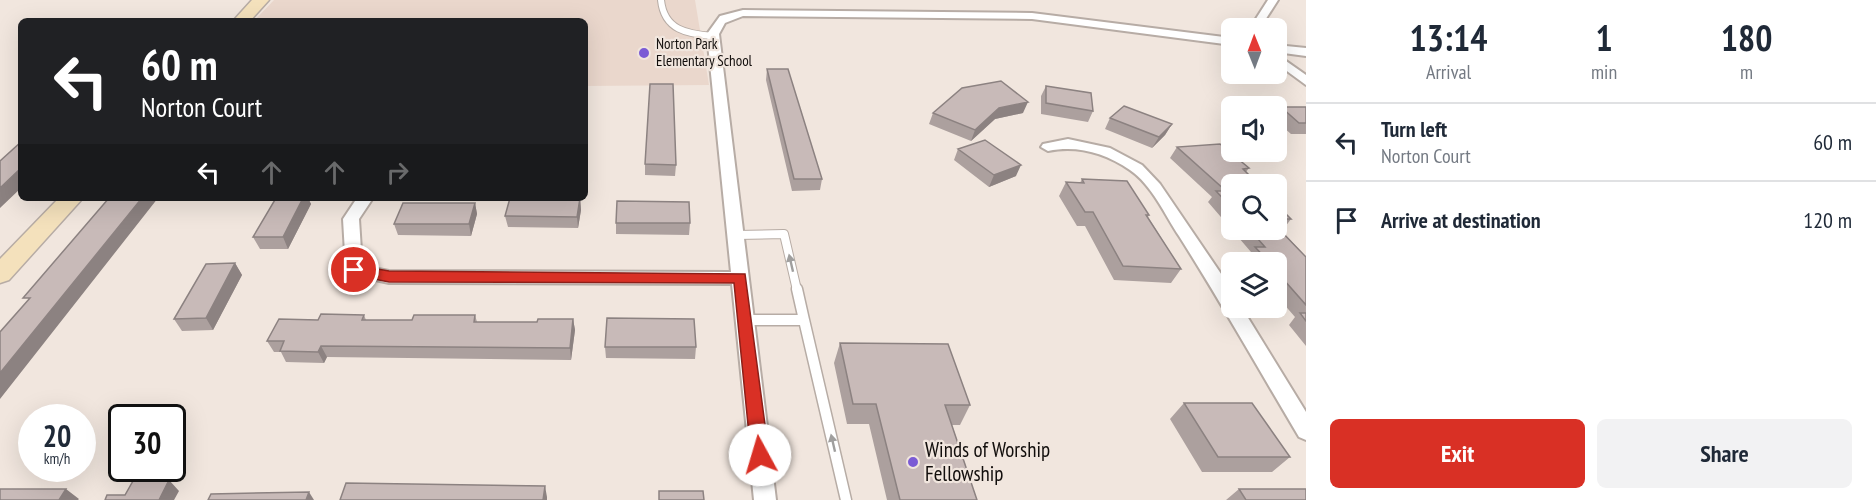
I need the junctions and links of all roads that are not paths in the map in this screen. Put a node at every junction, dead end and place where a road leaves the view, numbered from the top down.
1 (261, 0) edge
2 (661, 0) edge
3 (1273, 0) edge
4 (244, 18) edge
5 (1261, 18) edge
6 (713, 36) junction
7 (1221, 40) edge
8 (1287, 49) edge
9 (1306, 52) edge
10 (1287, 66) edge
11 (1306, 81) edge
12 (1048, 147) dead end
13 (69, 201) edge
14 (363, 201) edge
15 (737, 235) junction
16 (0, 273) edge
17 (740, 278) junction
18 (1221, 289) edge
19 (1239, 318) edge
20 (745, 320) junction
21 (804, 320) junction
22 (1306, 431) edge
23 (765, 500) edge
24 (846, 500) edge

1 - 4 street
2 - 6 lane
3 - 5 street
6 - 7 street
6 - 15 street
8 - 9 street
10 - 11 street
12 - 18 street
13 - 16 street
14 - 17 street
15 - 17 street
21 -> 15 lane
17 - 20 street
19 - 22 street
20 - 21 lane
20 - 23 street
24 -> 21 lane

